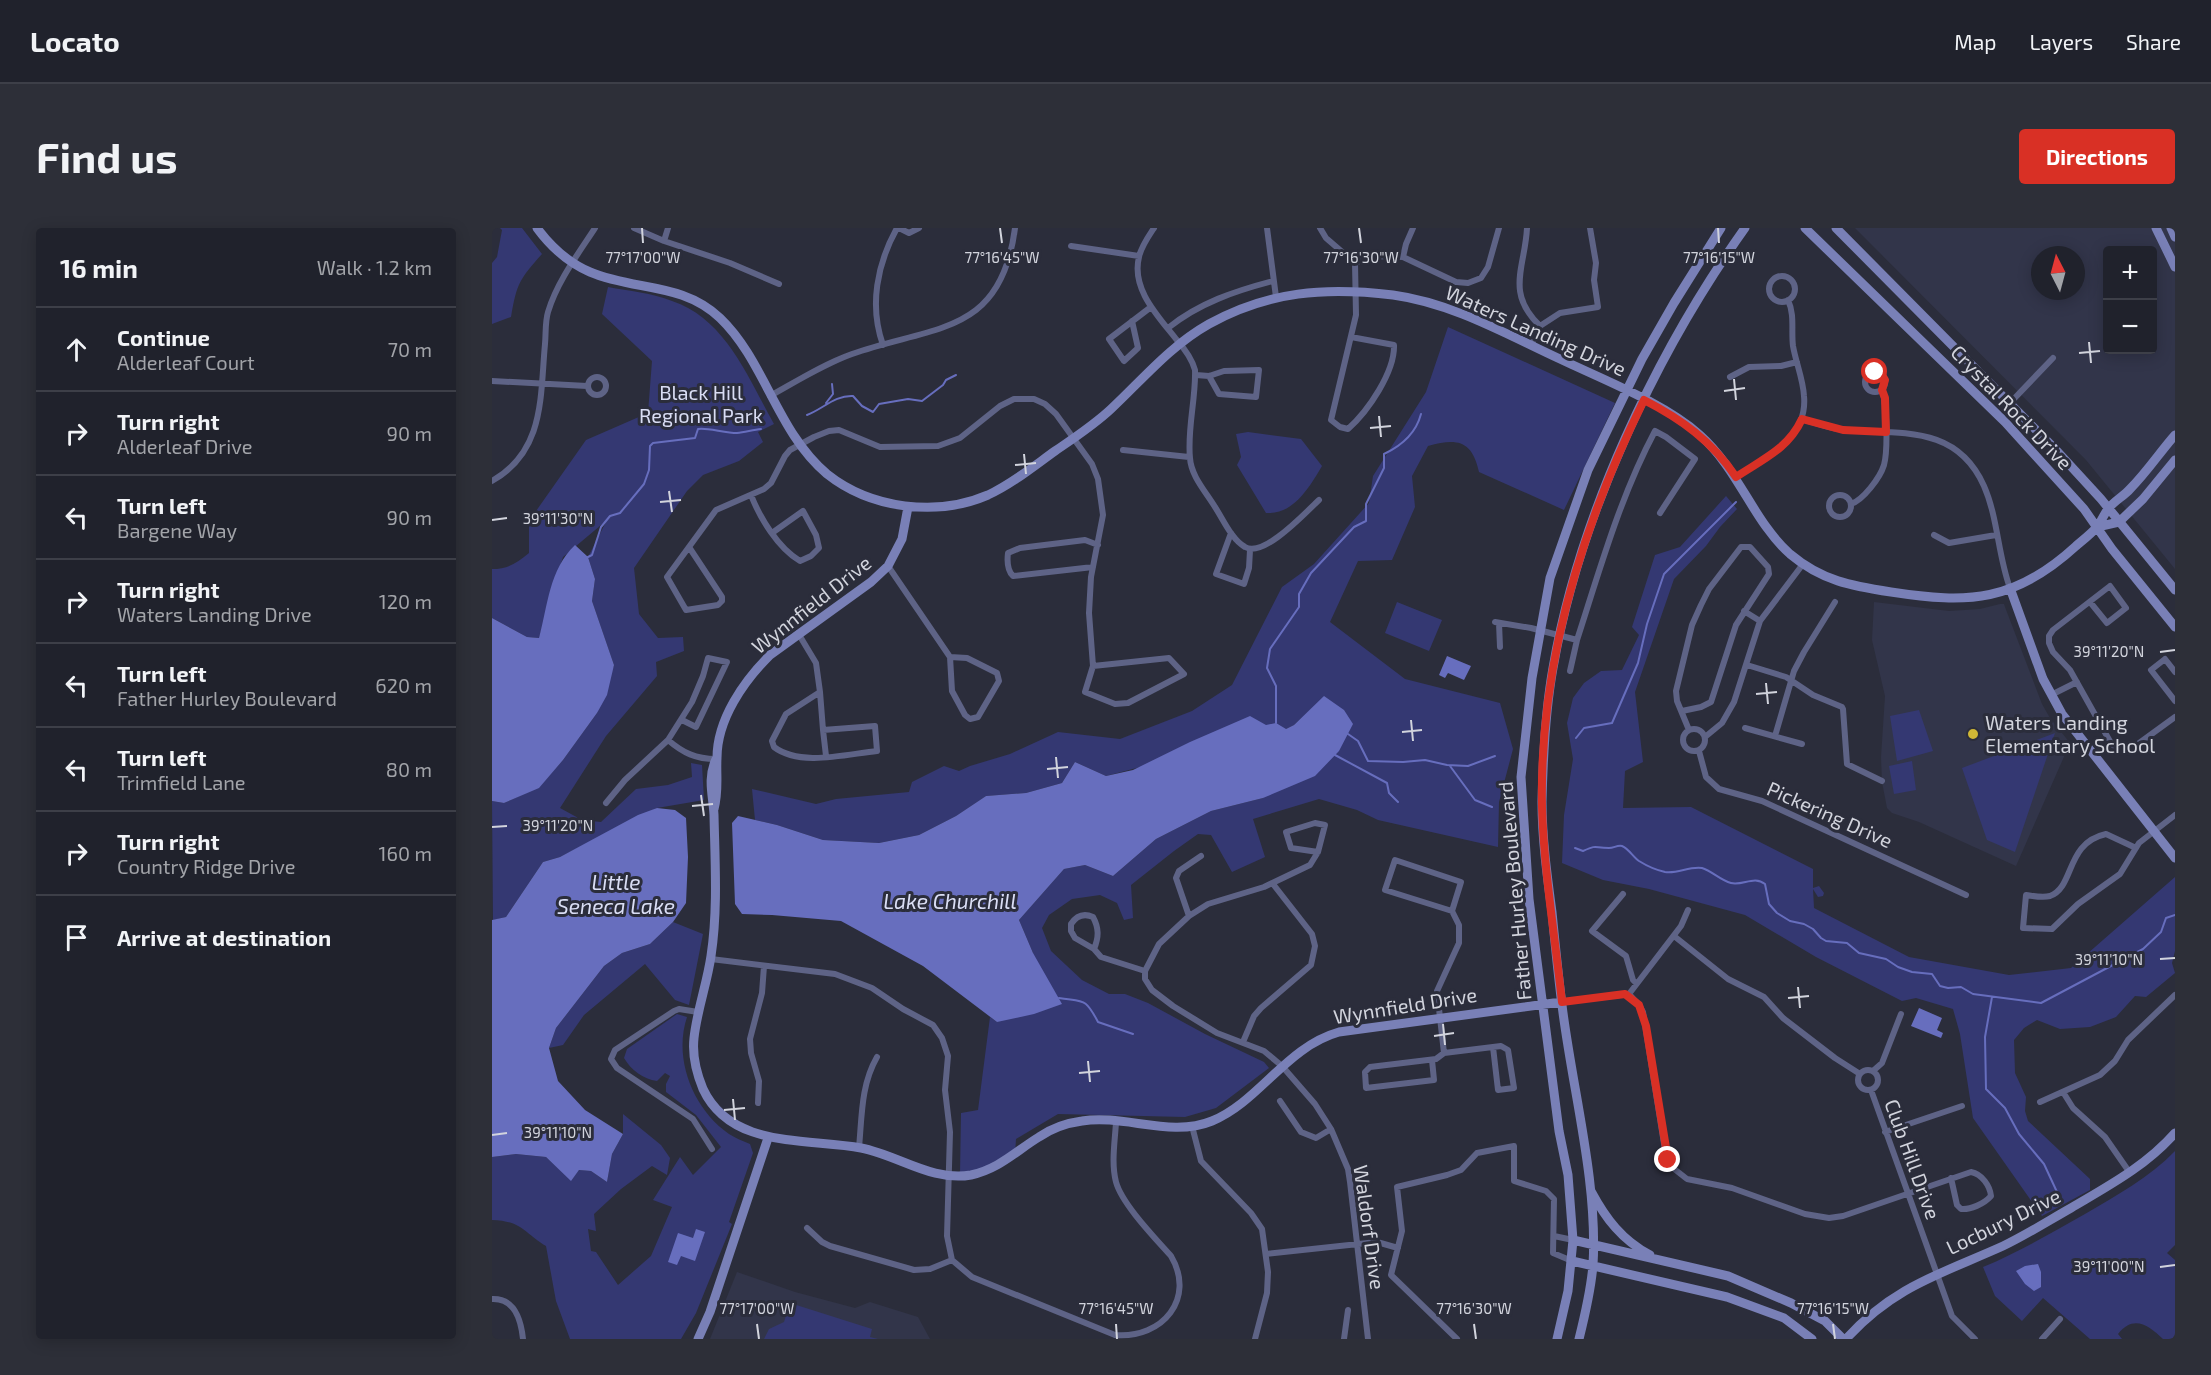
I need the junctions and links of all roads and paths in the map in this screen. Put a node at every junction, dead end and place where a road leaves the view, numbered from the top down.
1 (537, 228) edge
2 (595, 228) edge
3 (633, 228) edge
4 (668, 228) edge
5 (898, 228) edge
6 (919, 228) edge
7 (1015, 228) edge
8 (1154, 228) edge
9 (1267, 228) edge
10 (1320, 228) edge
11 (1413, 228) edge
12 (1499, 228) edge
13 (1527, 228) edge
14 (1590, 228) edge
15 (1721, 228) edge
16 (1745, 228) edge
17 (1805, 228) edge
18 (1836, 228) edge
19 (2156, 228) edge
20 (2171, 228) edge
21 (2175, 237) edge
22 (664, 241) junction
23 (1071, 246) dead end
24 (1139, 256) junction
25 (1403, 256) junction
26 (573, 263) junction
27 (1355, 263) junction
28 (2175, 267) edge
29 (1273, 281) junction
30 (780, 284) dead end
31 (1356, 291) junction
32 (1276, 297) junction
33 (1788, 300) junction
34 (1151, 307) junction
35 (1132, 321) junction
36 (1540, 326) junction
37 (1168, 328) junction
38 (1351, 337) junction
39 (1180, 343) junction
40 (883, 345) junction
41 (1531, 346) junction
42 (2053, 358) dead end
43 (1797, 362) junction
44 (1196, 375) junction
45 (1209, 376) junction
46 (1730, 377) dead end
47 (492, 381) edge
48 (541, 383) junction
49 (587, 386) dead end
50 (1626, 390) junction
51 (1882, 390) dead end
52 (770, 396) junction
53 (1644, 400) junction
54 (2008, 404) junction
55 (1802, 419) junction
56 (1886, 432) junction
57 (2175, 435) edge
58 (1074, 438) junction
59 (800, 445) junction
60 (1123, 450) dead end
61 (1189, 457) junction
62 (2175, 460) edge
63 (1736, 477) junction
64 (492, 481) edge
65 (751, 495) junction
66 (1319, 500) dead end
67 (1851, 504) dead end
68 (908, 507) junction
69 (2108, 509) junction
70 (1660, 513) dead end
71 (2120, 522) junction
72 (2097, 527) junction
73 (772, 532) junction
74 (1231, 533) junction
75 (1934, 535) dead end
76 (1996, 535) junction
77 (1098, 545) junction
78 (689, 547) junction
79 (1250, 550) junction
80 (1803, 564) junction
81 (888, 566) junction
82 (1093, 567) junction
83 (2010, 588) junction
84 (2175, 590) edge
85 (1835, 602) dead end
86 (2090, 602) junction
87 (1744, 611) junction
88 (1760, 621) junction
89 (2175, 627) edge
90 (1540, 630) junction
91 (798, 633) junction
92 (1559, 636) junction
93 (1577, 640) junction
94 (1500, 647) dead end
95 (950, 657) junction
96 (1747, 665) junction
97 (1093, 666) junction
98 (1570, 671) dead end
99 (2175, 672) edge
100 (1791, 682) junction
101 (2076, 682) junction
102 (820, 692) junction
103 (2051, 695) junction
104 (2175, 701) edge
105 (1682, 711) junction
106 (2175, 717) edge
107 (682, 720) junction
108 (1745, 728) dead end
109 (823, 730) junction
110 (1689, 730) junction
111 (1775, 736) junction
112 (1705, 737) junction
113 (668, 740) junction
114 (1802, 744) dead end
115 (1699, 751) junction
116 (826, 756) junction
117 (716, 759) junction
118 (1882, 781) dead end
119 (606, 804) dead end
120 (2175, 815) edge
121 (2154, 831) junction
122 (2136, 848) junction
123 (1318, 852) junction
124 (1201, 856) dead end
125 (2175, 858) edge
126 (1273, 884) junction
127 (1623, 894) dead end
128 (1966, 895) dead end
129 (1688, 910) dead end
130 (1452, 911) junction
131 (1189, 916) junction
132 (1674, 936) junction
133 (1094, 949) junction
134 (711, 959) junction
135 (764, 966) junction
136 (1145, 971) junction
137 (1636, 983) junction
138 (1629, 994) junction
139 (2175, 995) edge
140 (1562, 1002) junction
141 (1542, 1004) junction
142 (698, 1012) junction
143 (1900, 1014) dead end
144 (1440, 1018) junction
145 (1243, 1042) junction
146 (1493, 1047) junction
147 (1444, 1053) junction
148 (877, 1057) dead end
149 (1432, 1060) junction
150 (1282, 1066) junction
151 (1873, 1071) junction
152 (1860, 1074) junction
153 (1871, 1090) junction
154 (2063, 1092) junction
155 (1280, 1101) dead end
156 (2040, 1102) dead end
157 (758, 1103) dead end
158 (1962, 1106) dead end
159 (1116, 1122) junction
160 (1192, 1126) junction
161 (1331, 1129) junction
162 (1885, 1132) junction
163 (2175, 1133) edge
164 (768, 1138) junction
165 (859, 1148) junction
166 (712, 1149) dead end
167 (2130, 1173) junction
168 (950, 1174) junction
169 (1951, 1178) junction
170 (1589, 1188) junction
171 (1907, 1193) junction
172 (807, 1228) dead end
173 (1554, 1236) junction
174 (1573, 1240) junction
175 (1358, 1244) junction
176 (1593, 1245) junction
177 (1398, 1248) junction
178 (1266, 1254) junction
179 (952, 1260) junction
180 (1572, 1261) junction
181 (1662, 1261) junction
182 (1593, 1267) junction
183 (1936, 1273) junction
184 (492, 1299) edge
185 (1348, 1310) dead end
186 (2060, 1319) dead end
187 (523, 1339) edge
188 (698, 1339) edge
189 (1255, 1339) edge
190 (1344, 1339) edge
191 (1368, 1339) edge
192 (1457, 1339) edge
193 (1557, 1339) edge
194 (1579, 1339) edge
195 (1812, 1339) edge
196 (1845, 1339) edge
197 (1975, 1339) edge
198 (2042, 1339) edge

1 - 26 street, Waters Landing Drive
2 - 26 street
3 - 22 street
4 - 22 street
5 - 6 street
5 - 40 street
7 - 40 street
8 - 24 street
9 - 29 street
10 - 27 street
11 - 25 street
12 - 25 street
13 - 36 street
14 - 36 street
15 - 50 street, Father Hurley Boulevard
16 - 53 street, Father Hurley Boulevard
17 - 72 street, Crystal Rock Drive
18 - 54 street, Crystal Rock Drive
19 - 28 street
20 - 21 street
22 - 30 street
23 - 24 street
24 - 34 street
25 - 27 street
26 - 48 street
26 - 52 street, Waters Landing Drive
27 - 31 street
29 - 32 street
29 - 37 street
31 - 32 street, Waters Landing Drive
31 - 38 street
31 - 41 street, Waters Landing Drive
32 - 39 street, Waters Landing Drive
33 - 33 street
33 - 43 street
34 - 35 street
34 - 37 street
35 - 35 street
36 - 41 street
37 - 39 street
38 - 38 street
39 - 44 street
39 - 58 street, Waters Landing Drive
40 - 52 street
41 - 50 street, Waters Landing Drive
42 - 54 street
43 - 46 street
43 - 55 street
44 - 45 street
44 - 61 street
45 - 45 street
47 - 48 street
48 - 49 street
48 - 64 street
50 - 53 street, Waters Landing Drive
50 - 90 street, Father Hurley Boulevard
51 - 56 street
52 - 59 street, Waters Landing Drive
53 - 63 street, Waters Landing Drive
53 - 92 street, Father Hurley Boulevard
54 - 69 street, Crystal Rock Drive
55 - 56 street
55 - 63 street
56 - 67 street
56 - 76 street
57 - 69 street
58 - 59 street
58 - 68 street, Waters Landing Drive
58 - 77 street
59 - 65 street
59 - 68 street, Waters Landing Drive
60 - 61 street
61 - 74 street
62 - 71 street
63 - 80 street, Waters Landing Drive
65 - 73 street
65 - 78 street
66 - 79 street
68 - 81 street, Wynnfield Drive
69 - 71 street, Crystal Rock Drive
69 - 72 street
70 - 93 street
71 - 72 street
71 - 84 street, Crystal Rock Drive
72 - 83 street, Waters Landing Drive
72 - 89 street, Crystal Rock Drive
73 - 73 street
74 - 79 street
74 - 79 street
75 - 76 street
76 - 83 street
77 - 82 street
77 - 82 street
78 - 78 street
80 - 83 street, Waters Landing Drive
80 - 88 street
81 - 91 street, Wynnfield Drive
81 - 95 street
82 - 97 street
83 - 103 street
85 - 100 street
86 - 86 street
86 - 101 street
87 - 88 street
87 - 105 street
87 - 105 street
88 - 96 street
90 - 92 street
90 - 94 street
90 - 141 street, Father Hurley Boulevard
91 - 102 street
91 - 117 street, Wynnfield Drive
92 - 93 street
92 - 140 street, Father Hurley Boulevard
93 - 98 street
95 - 95 street
96 - 100 street
96 - 112 street
97 - 97 street
99 - 104 street
100 - 111 street
100 - 118 street
101 - 103 street
101 - 106 street
102 - 109 street
102 - 116 street
103 - 121 street
105 - 110 street
107 - 107 street
107 - 113 street
108 - 111 street
109 - 116 street
109 - 116 street
110 - 112 street
110 - 115 street
111 - 114 street
112 - 115 street
113 - 117 street
113 - 119 street
115 - 128 street, Pickering Drive
117 - 134 street, Wynnfield Drive
120 - 121 street
121 - 122 street
121 - 125 street
122 - 122 street
123 - 123 street
123 - 126 street
124 - 131 street
126 - 131 street
126 - 145 street
127 - 137 street
129 - 132 street
130 - 130 street
130 - 144 street
131 - 136 street
132 - 137 street
132 - 152 street, Club Hill Drive
133 - 133 street
133 - 136 street
134 - 135 street
134 - 142 street, Wynnfield Drive
135 - 157 street
135 - 168 street
136 - 145 street, Waldorf Drive
137 - 138 street
138 - 140 street
138 - 171 street
139 - 154 street
140 - 141 street, Wynnfield Drive
140 - 170 street, Father Hurley Boulevard
141 - 144 street, Wynnfield Drive
141 - 174 street, Father Hurley Boulevard
142 - 164 street, Wynnfield Drive
142 - 166 street
143 - 151 street
144 - 147 street
144 - 150 street, Wynnfield Drive
145 - 150 street, Waldorf Drive
146 - 146 street
146 - 147 street
147 - 149 street
148 - 165 street
149 - 149 street
150 - 160 street, Wynnfield Drive
150 - 161 street, Waldorf Drive
151 - 152 street
151 - 153 street, Club Hill Drive
152 - 153 street, Club Hill Drive
153 - 162 street, Club Hill Drive
154 - 156 street
154 - 167 street
155 - 161 street
158 - 162 street
159 - 160 street, Wynnfield Drive
159 - 168 street, Wynnfield Drive
159 - 179 street
160 - 178 street
161 - 175 street, Waldorf Drive
162 - 171 street, Club Hill Drive
163 - 167 street, Locbury Drive
164 - 165 street, Wynnfield Drive
164 - 188 street
165 - 168 street, Wynnfield Drive
167 - 183 street, Locbury Drive
168 - 179 street
169 - 169 street
169 - 171 street
170 - 176 street, Father Hurley Boulevard
170 - 181 street
171 - 183 street, Club Hill Drive
172 - 179 street
173 - 174 street
173 - 177 street
173 - 180 street
174 - 176 street
174 - 180 street, Father Hurley Boulevard
175 - 177 street
175 - 178 street
175 - 191 street, Waldorf Drive
176 - 181 street
176 - 182 street, Father Hurley Boulevard
177 - 192 street
178 - 189 street
180 - 182 street
180 - 193 street, Father Hurley Boulevard
181 - 196 street
182 - 194 street, Father Hurley Boulevard
182 - 195 street
183 - 196 street, Locbury Drive
183 - 197 street, Club Hill Drive
184 - 187 street
185 - 190 street
186 - 198 street

